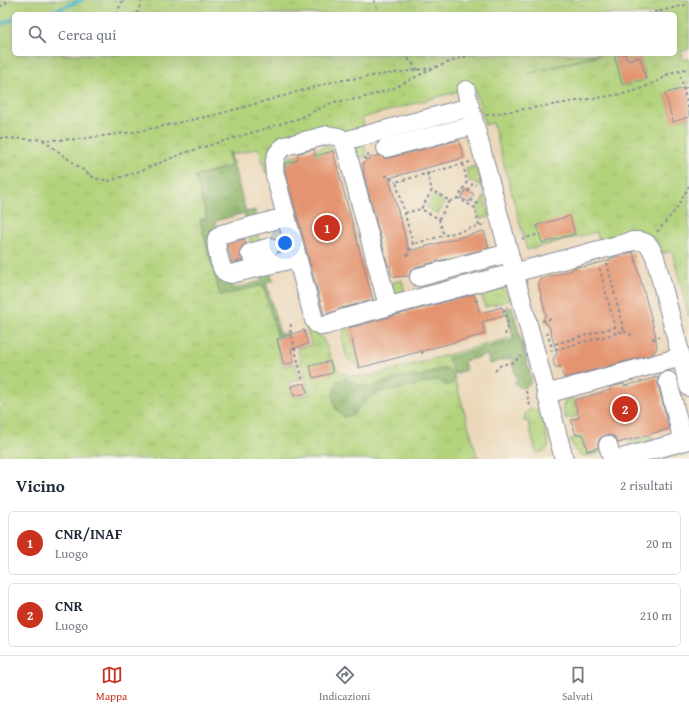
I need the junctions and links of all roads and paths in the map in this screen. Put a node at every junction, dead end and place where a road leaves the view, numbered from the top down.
1 (10, 0) edge
2 (124, 0) edge
3 (142, 0) edge
4 (374, 0) edge
5 (689, 4) edge
6 (0, 7) edge
7 (117, 12) edge
8 (138, 12) edge
9 (378, 12) edge
10 (656, 12) edge
11 (406, 56) edge
12 (466, 56) edge
13 (433, 68) junction
14 (689, 69) edge
15 (418, 70) junction
16 (679, 70) junction
17 (466, 90) dead end
18 (689, 111) edge
19 (473, 116) junction
20 (0, 138) edge
21 (43, 140) junction
22 (344, 141) junction
23 (386, 148) dead end
24 (477, 160) dead end
25 (463, 164) junction
26 (427, 173) junction
27 (385, 175) dead end
28 (396, 182) junction
29 (689, 186) edge
30 (432, 190) junction
31 (458, 198) junction
32 (470, 200) dead end
33 (480, 200) dead end
34 (450, 201) junction
35 (421, 209) junction
36 (405, 213) junction
37 (286, 217) junction
38 (439, 219) junction
39 (486, 224) dead end
40 (480, 226) junction
41 (657, 232) dead end
42 (539, 234) dead end
43 (444, 236) junction
44 (522, 239) dead end
45 (413, 244) junction
46 (270, 247) dead end
47 (250, 253) dead end
48 (509, 253) junction
49 (407, 256) dead end
50 (297, 258) junction
51 (606, 263) dead end
52 (598, 264) dead end
53 (514, 272) junction
54 (420, 277) dead end
55 (480, 300) dead end
56 (475, 301) dead end
57 (388, 306) junction
58 (504, 308) dead end
59 (551, 319) dead end
60 (291, 324) dead end
61 (624, 331) junction
62 (505, 335) dead end
63 (634, 336) dead end
64 (659, 337) dead end
65 (652, 339) dead end
66 (422, 351) dead end
67 (543, 353) dead end
68 (424, 357) dead end
69 (681, 358) junction
70 (512, 362) dead end
71 (495, 371) dead end
72 (303, 381) dead end
73 (668, 381) dead end
74 (689, 387) edge
75 (526, 390) dead end
76 (546, 394) junction
77 (530, 406) dead end
78 (686, 440) edge
79 (617, 452) edge
80 (564, 459) edge

1 - 6 path
2 - 7 path
3 - 8 path
4 - 9 path
5 - 10 path
11 - 15 path
12 - 13 path
13 - 15 path
13 - 21 path
14 - 16 path
15 - 21 path
16 - 18 path
16 - 19 path
17 - 19 lane
19 - 22 lane
19 - 23 lane
19 - 48 lane
20 - 21 path
22 - 37 lane
22 - 57 lane
24 - 25 path
25 - 26 path
25 - 31 path
26 - 28 path
26 - 30 path
27 - 28 path
28 - 36 path
29 - 41 path
30 - 34 path
30 - 35 path
31 - 34 path
31 - 40 path
32 - 33 path
34 - 38 path
35 - 36 path
35 - 38 path
36 - 45 path
37 - 50 lane
37 - 50 lane
38 - 43 path
39 - 40 path
40 - 43 path
42 - 44 path
43 - 45 path
45 - 49 path
46 - 47 lane
48 - 53 lane
48 - 54 lane
50 - 57 lane
51 - 61 path
52 - 59 path
53 - 57 lane
53 - 69 lane
53 - 76 lane
55 - 56 path
58 - 62 path
60 - 72 path
61 - 63 path
61 - 67 path
64 - 65 path
66 - 68 path
69 - 74 lane
69 - 76 lane
70 - 71 path
73 - 78 lane
75 - 77 path
76 - 80 lane
78 - 79 lane

